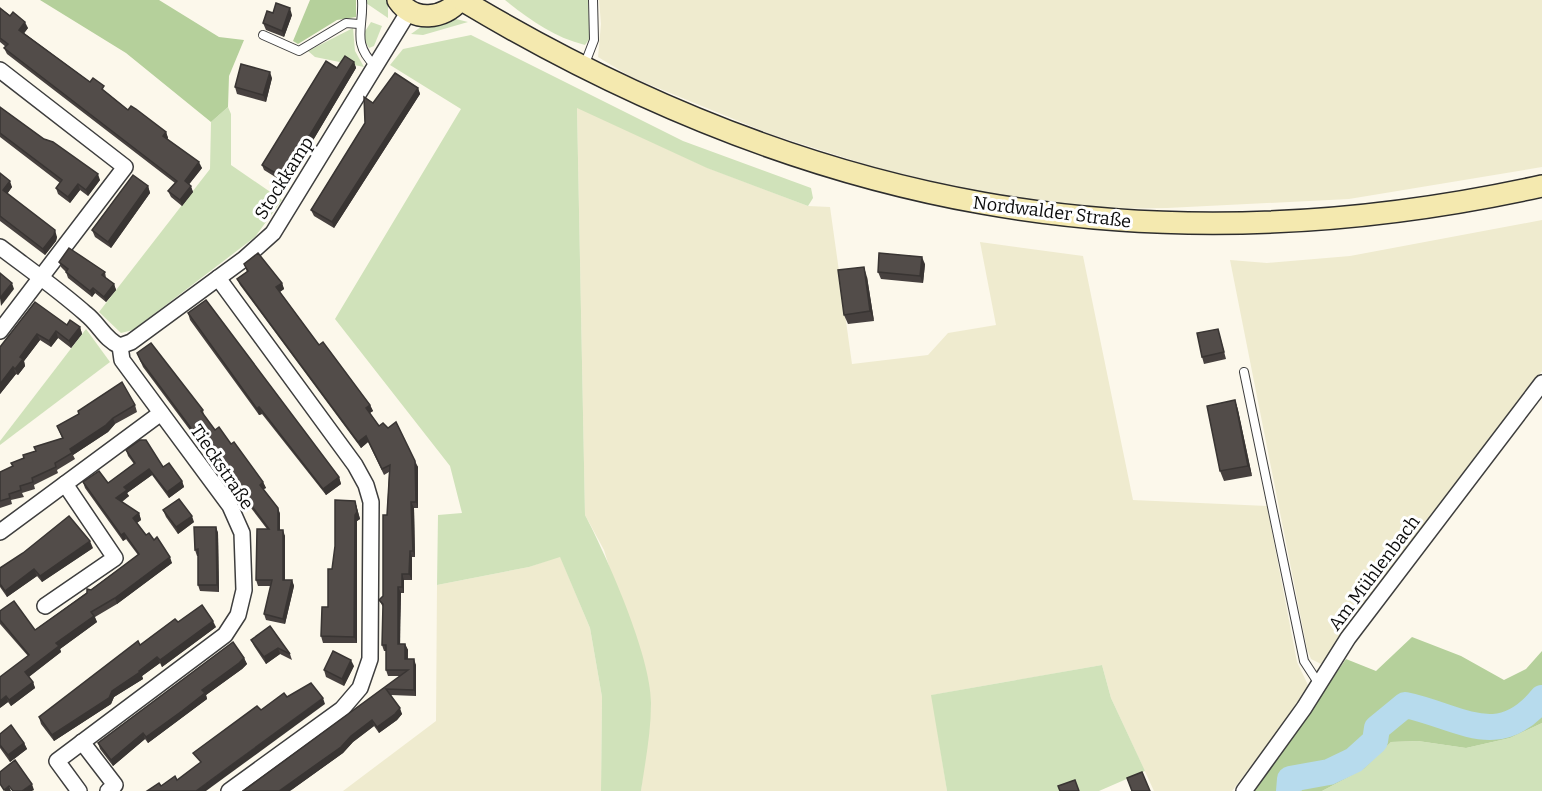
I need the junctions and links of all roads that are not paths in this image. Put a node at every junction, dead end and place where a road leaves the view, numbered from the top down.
1 (362, 0) edge
2 (461, 0) edge
3 (593, 0) edge
4 (403, 6) edge
5 (359, 24) junction
6 (263, 35) dead end
7 (375, 66) junction
8 (584, 67) junction
9 (0, 70) edge
10 (1542, 186) edge
11 (0, 247) edge
12 (218, 278) junction
13 (41, 279) junction
14 (0, 331) edge
15 (120, 346) junction
16 (1244, 372) dead end
17 (1542, 383) edge
18 (161, 413) junction
19 (65, 484) junction
20 (0, 532) edge
21 (45, 606) dead end
22 (1319, 684) junction
23 (82, 742) junction
24 (114, 789) edge
25 (80, 791) edge
26 (230, 791) edge
27 (1244, 791) edge

1 - 5 lane
2 - 4 main road
2 - 8 main road, Nordwalder Straße
3 - 8 lane
4 - 7 street, Stockkamp
5 - 6 lane
5 - 7 lane
7 - 12 street, Stockkamp
8 - 10 main road, Nordwalder Straße
9 - 13 street
11 - 13 street, Tieckstraße
12 - 15 street, Stockkamp
12 - 26 street
13 - 14 street
13 - 15 street, Tieckstraße
15 - 18 street, Tieckstraße
16 - 22 lane
17 - 22 street, Am Mühlenbach
18 - 19 street
18 - 23 street, Tieckstraße
19 - 20 street
19 - 21 street
22 - 27 street, Am Mühlenbach
23 - 24 street
23 - 25 street, Tieckstraße

